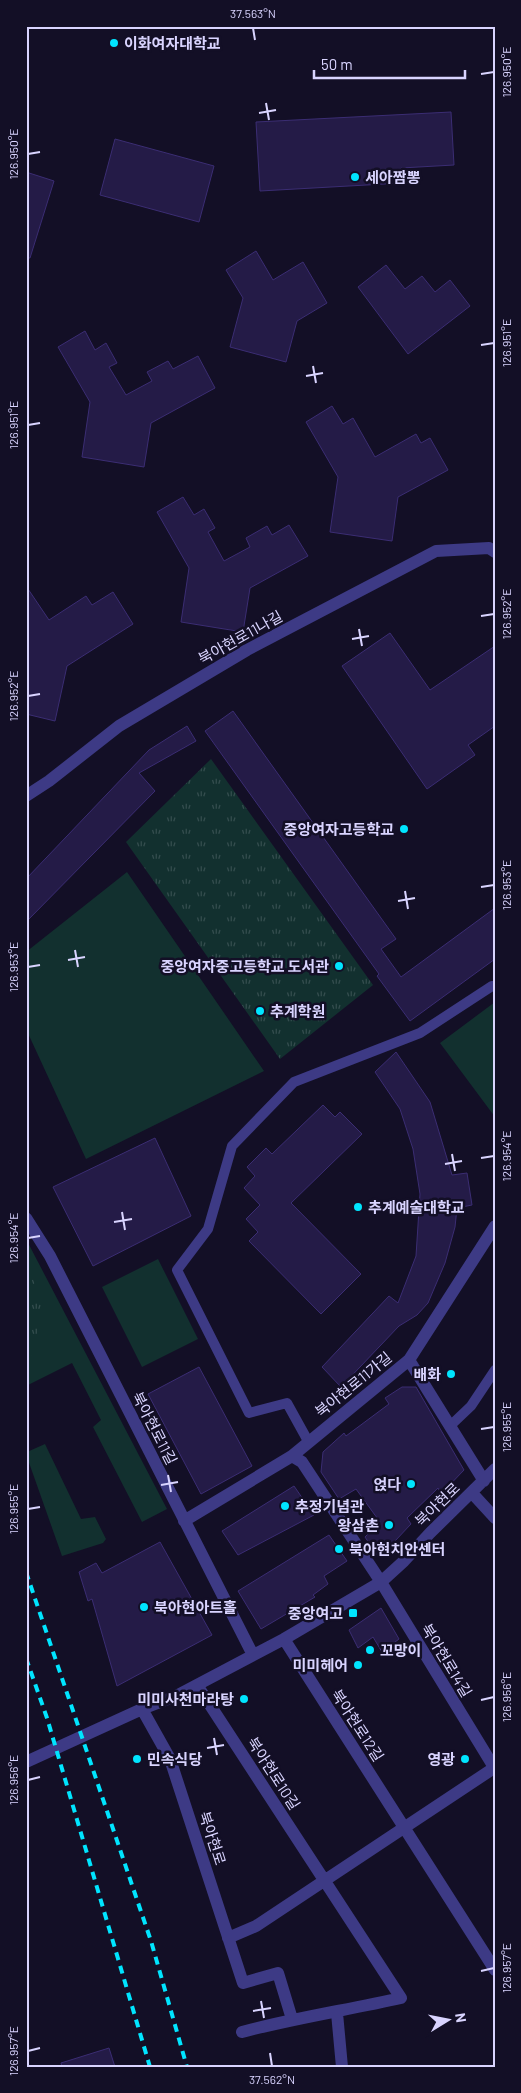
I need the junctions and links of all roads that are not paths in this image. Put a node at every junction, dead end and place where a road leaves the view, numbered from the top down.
1 (492, 550) edge
2 (26, 796) edge
3 (492, 986) dead end
4 (26, 1218) edge
5 (495, 1226) edge
6 (409, 1360) junction
7 (495, 1370) edge
8 (450, 1426) junction
9 (308, 1441) junction
10 (292, 1456) junction
11 (495, 1469) edge
12 (484, 1480) junction
13 (472, 1493) junction
14 (495, 1518) edge
15 (184, 1521) junction
16 (381, 1582) junction
17 (284, 1639) junction
18 (253, 1654) junction
19 (198, 1685) junction
20 (142, 1709) junction
21 (490, 1754) edge
22 (26, 1762) edge
23 (494, 1769) edge
24 (404, 1828) junction
25 (324, 1879) junction
26 (228, 1938) junction
27 (495, 1970) edge
28 (336, 2013) junction
29 (292, 2019) junction
30 (242, 2032) dead end
31 (342, 2067) edge

1 - 2 street, 북아현로11나길
3 - 9 lane
4 - 15 street, 북아현로11길
5 - 6 street, 북아현로11가길
6 - 8 street
6 - 9 street, 북아현로11가길
7 - 8 lane
8 - 12 street
9 - 10 street, 북아현로11가길
10 - 15 street, 북아현로11가길
10 - 16 street
11 - 12 street, 북아현로
12 - 13 street, 북아현로
13 - 14 street
13 - 16 street, 북아현로
15 - 18 street, 북아현로11길
16 - 17 street, 북아현로
16 - 21 street, 북아현로14길
17 - 18 street, 북아현로
17 - 24 street, 북아현로12길
18 - 19 street, 북아현로
19 - 20 street, 북아현로
19 - 25 street, 북아현로10길
20 - 22 street, 북아현로
20 - 26 street, 북아현로
21 - 23 street, 북아현로14길
23 - 24 street, 북아현로14길
24 - 25 street
24 - 27 street, 북아현로12길
25 - 26 street
25 - 28 street, 북아현로10길
26 - 29 street, 북아현로
28 - 29 street, 북아현로10길
28 - 31 street
29 - 30 street, 북아현로10길

